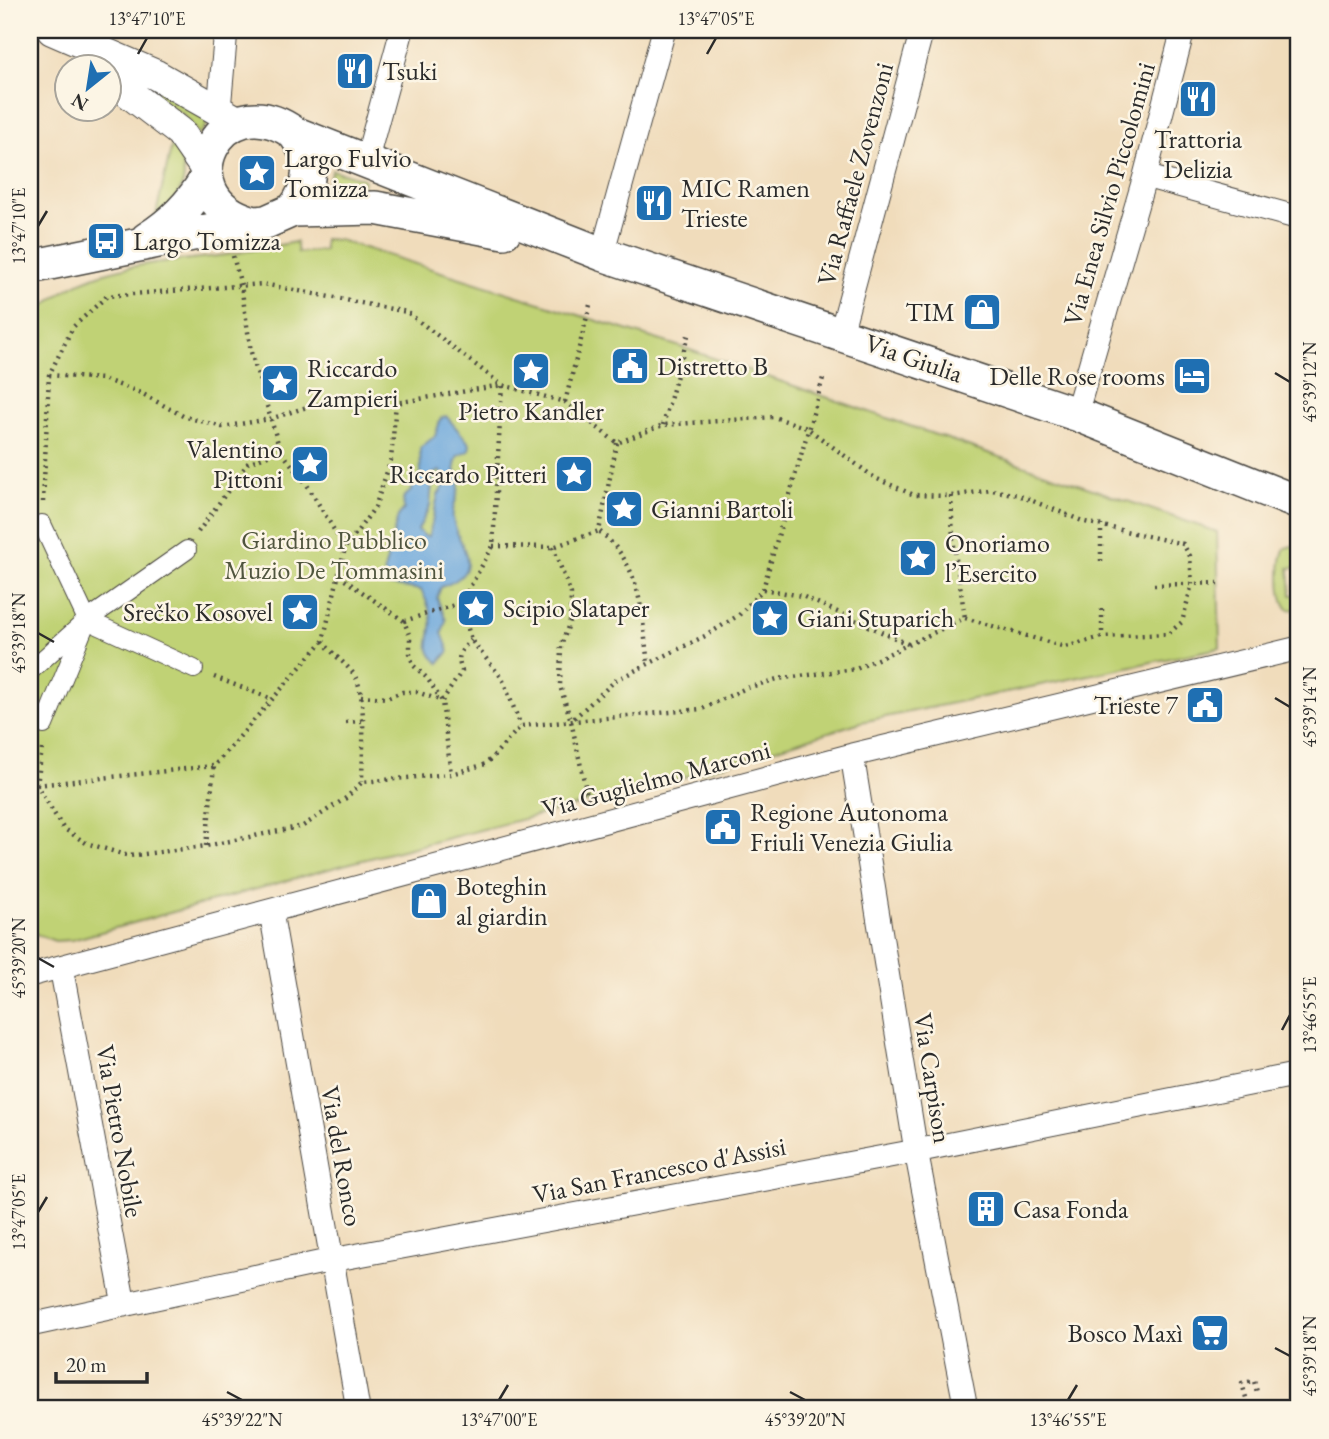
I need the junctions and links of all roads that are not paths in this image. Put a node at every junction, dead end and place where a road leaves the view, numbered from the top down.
1 (50, 30) edge
2 (226, 30) edge
3 (402, 30) edge
4 (664, 30) edge
5 (922, 30) edge
6 (1183, 30) edge
7 (78, 52) edge
8 (122, 88) edge
9 (229, 115) junction
10 (294, 133) junction
11 (366, 162) junction
12 (205, 174) junction
13 (1145, 176) junction
14 (293, 210) junction
15 (1299, 218) edge
16 (240, 234) junction
17 (137, 244) junction
18 (602, 254) junction
19 (30, 267) edge
20 (841, 333) junction
21 (1076, 414) junction
22 (1299, 503) edge
23 (42, 524) road end
24 (187, 550) road end
25 (88, 620) junction
26 (1299, 648) edge
27 (194, 669) road end
28 (30, 671) edge
29 (44, 725) road end
30 (852, 755) junction
31 (271, 912) junction
32 (61, 967) junction
33 (30, 975) edge
34 (1299, 1074) edge
35 (916, 1151) junction
36 (332, 1259) junction
37 (124, 1305) junction
38 (30, 1325) edge
39 (358, 1409) edge
40 (966, 1409) edge

1 - 7 street, Via Giulia
1 - 9 street, Via Giulia
2 - 9 street
3 - 11 street
4 - 18 street
5 - 20 street, Via Raffaele Zovenzoni
6 - 13 street, Via Enea Silvio Piccolomini
8 - 12 street
9 - 10 main road, Via Giulia
9 - 12 main road
10 - 11 main road, Via Giulia
10 - 14 main road
11 - 18 main road, Via Giulia
12 - 16 main road
12 - 17 main road
13 - 15 street
13 - 21 street, Via Enea Silvio Piccolomini
14 - 16 main road, Via Giulia
14 - 18 main road, Via Giulia
16 - 17 main road, Via Giulia
17 - 19 main road, Via Giulia
18 - 20 main road, Via Giulia
20 - 21 main road, Via Giulia
21 - 22 main road, Via Giulia
23 - 25 street
24 - 25 street
25 - 27 street
25 - 28 street
25 - 29 street
26 - 30 street, Via Guglielmo Marconi
30 - 31 street, Via Guglielmo Marconi
30 - 35 street, Via Carpison
31 - 32 street, Via Guglielmo Marconi
31 - 36 street, Via del Ronco
32 - 33 street, Via Guglielmo Marconi
32 - 37 street, Via Pietro Nobile
34 - 35 street, Via San Francesco d'Assisi
35 - 36 street, Via San Francesco d'Assisi
35 - 40 street, Via Carpison
36 - 37 street, Via San Francesco d'Assisi
36 - 39 street, Via del Ronco
37 - 38 street, Via San Francesco d'Assisi

